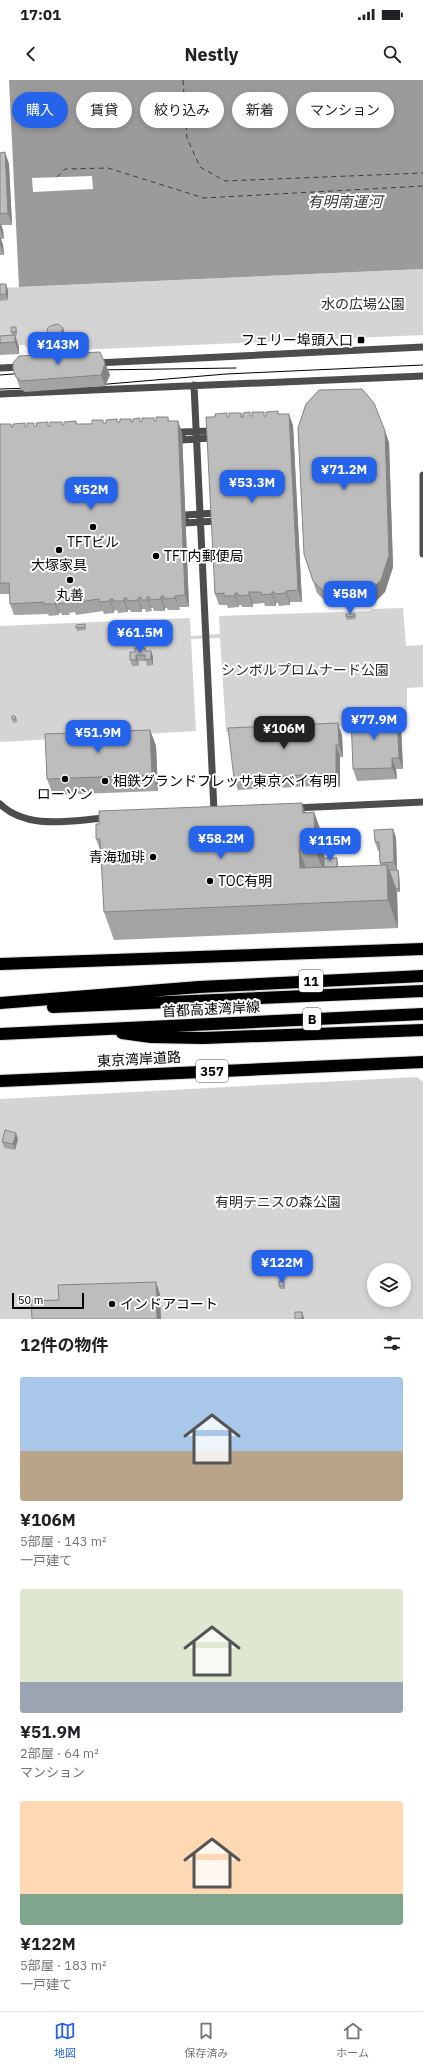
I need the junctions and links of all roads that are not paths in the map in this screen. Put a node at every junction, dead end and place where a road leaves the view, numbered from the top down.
1 (423, 347) edge
2 (88, 364) edge
3 (32, 366) edge
4 (0, 368) edge
5 (423, 376) edge
6 (194, 385) junction
7 (0, 394) edge
8 (423, 475) edge
9 (423, 554) edge
10 (423, 802) edge
11 (0, 804) edge
12 (288, 808) edge
13 (214, 811) edge
14 (113, 817) edge
15 (423, 948) edge
16 (0, 964) edge
17 (423, 976) edge
18 (423, 991) edge
19 (0, 1003) edge
20 (0, 1009) edge
21 (423, 1014) edge
22 (91, 1029) junction
23 (423, 1030) edge
24 (0, 1034) edge
25 (423, 1062) edge
26 (0, 1081) edge

1 - 2 street
3 - 4 street
5 - 6 street
6 - 7 street
6 - 13 street
8 - 9 street
10 - 12 street
11 - 14 street
15 - 16 highway
17 - 19 highway, 11
18 - 20 highway, 首都高速湾岸線 / B
21 - 22 highway, 首都高速湾岸線 / B
22 - 23 highway
22 - 24 highway, 首都高速湾岸線 / B
25 - 26 highway, 東京湾岸道路 / 357

